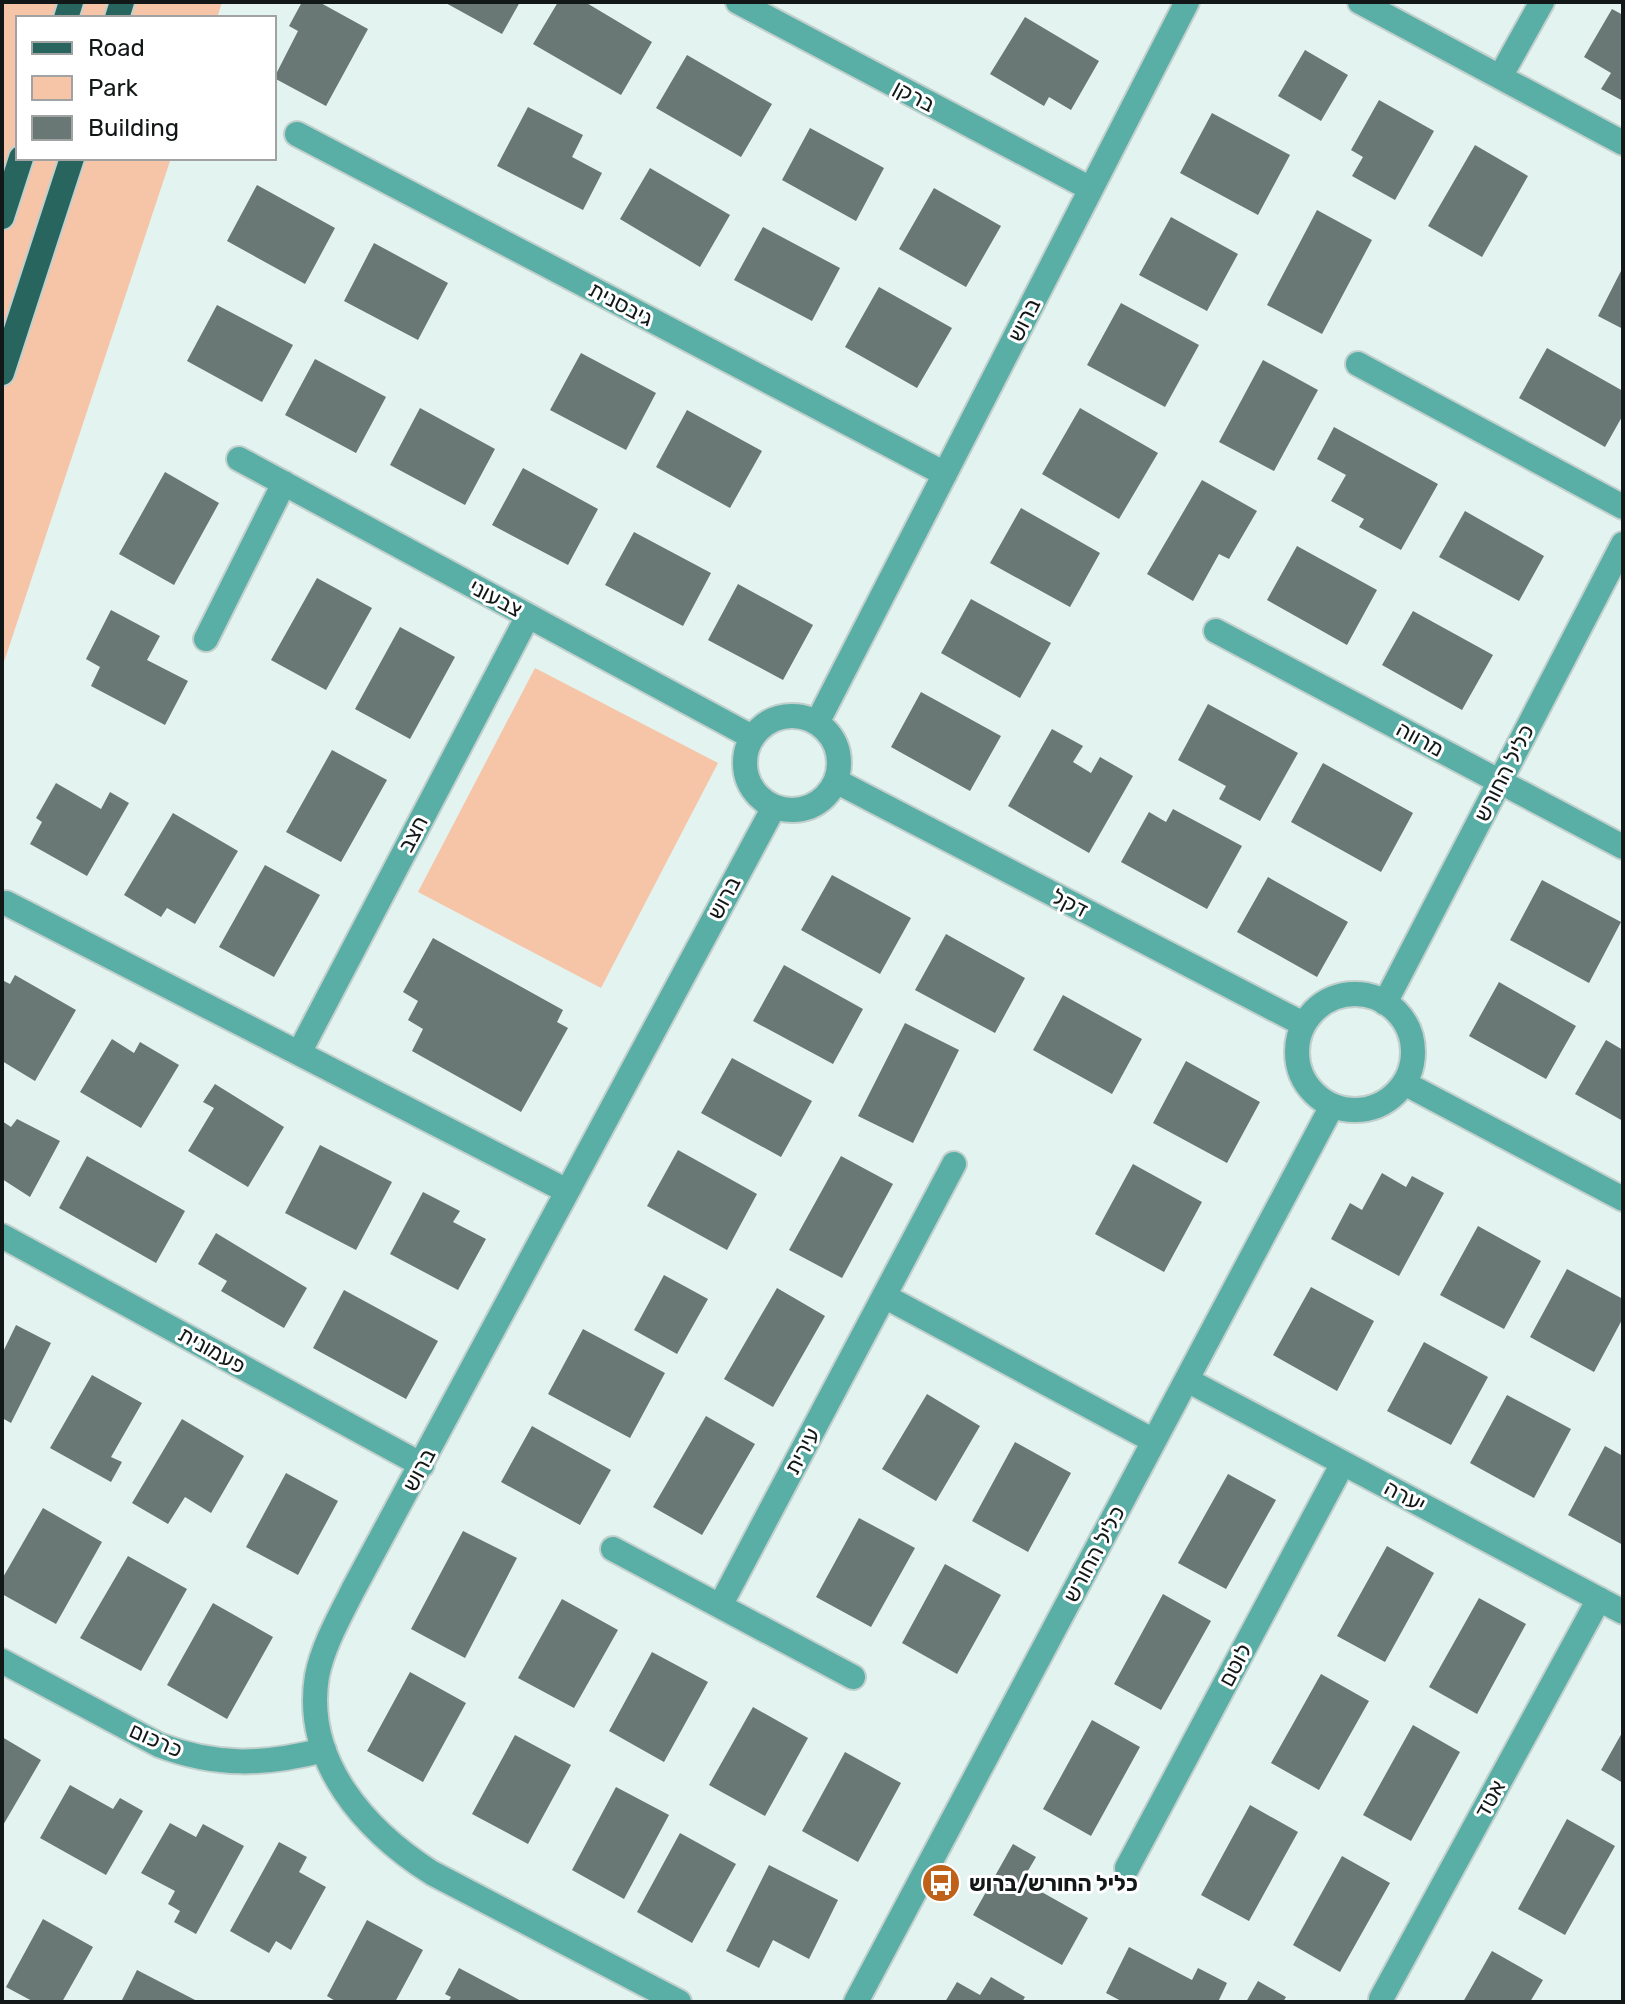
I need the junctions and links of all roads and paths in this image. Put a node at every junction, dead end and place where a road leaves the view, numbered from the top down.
1 (738, 2) edge
2 (1187, 2) edge
3 (1360, 2) edge
4 (1542, 2) edge
5 (1500, 77) junction
6 (297, 134) dead end
7 (1623, 143) edge
8 (20, 160) edge
9 (71, 160) edge
10 (1091, 189) junction
11 (2, 217) edge
12 (1358, 364) dead end
13 (2, 373) edge
14 (239, 459) dead end
15 (945, 474) junction
16 (284, 483) junction
17 (1623, 507) edge
18 (1623, 544) edge
19 (528, 616) junction
20 (1216, 631) dead end
21 (206, 639) dead end
22 (817, 723) junction
23 (752, 737) junction
24 (836, 781) junction
25 (1500, 781) junction
26 (774, 807) junction
27 (1623, 847) edge
28 (6, 903) dead end
29 (1385, 1003) junction
30 (1303, 1024) junction
31 (299, 1053) junction
32 (1404, 1083) junction
33 (1332, 1106) junction
34 (954, 1164) dead end
35 (567, 1191) junction
36 (1623, 1199) edge
37 (2, 1236) edge
38 (884, 1296) junction
39 (1187, 1380) junction
40 (1154, 1441) junction
41 (1343, 1463) junction
42 (422, 1465) junction
43 (613, 1549) dead end
44 (1599, 1599) junction
45 (720, 1606) junction
46 (1623, 1612) edge
47 (2, 1661) edge
48 (853, 1677) dead end
49 (324, 1750) junction
50 (1127, 1868) dead end
51 (1381, 1999) dead end
52 (679, 2002) edge
53 (856, 2002) edge

1 - 10 street, ברקן
2 - 10 street, ברוש
3 - 5 street
4 - 5 street
5 - 7 street
6 - 15 street, גיבסנית
8 - 11 main road
9 - 13 main road
10 - 15 street, ברוש
12 - 17 street
14 - 16 street, צבעוני
15 - 22 street, ברוש
16 - 19 street, צבעוני
16 - 21 street
18 - 25 street, כליל החורש
19 - 23 street, צבעוני
19 - 31 street, חצב
20 - 25 street, מרווה
22 - 23 street
22 - 24 street
23 - 26 street
24 - 26 street
24 - 30 street, דקל
25 - 27 street, מרווה
25 - 29 street, כליל החורש
26 - 35 street, ברוש
28 - 31 street
29 - 30 street
29 - 32 street
30 - 33 street
31 - 35 street
32 - 33 street
32 - 36 street
33 - 39 street, כליל החורש
34 - 38 street, עירית
35 - 42 street, ברוש
37 - 42 street, פעמונית
38 - 40 street
38 - 45 street, עירית
39 - 40 street, כליל החורש
39 - 41 street, יערה
40 - 53 street, כליל החורש
41 - 44 street, יערה
41 - 50 street, לוטם
42 - 49 street, ברוש
43 - 45 street
44 - 46 street, יערה
44 - 51 street, אטד
45 - 48 street
47 - 49 street, כרכום
49 - 52 street, ברוש

